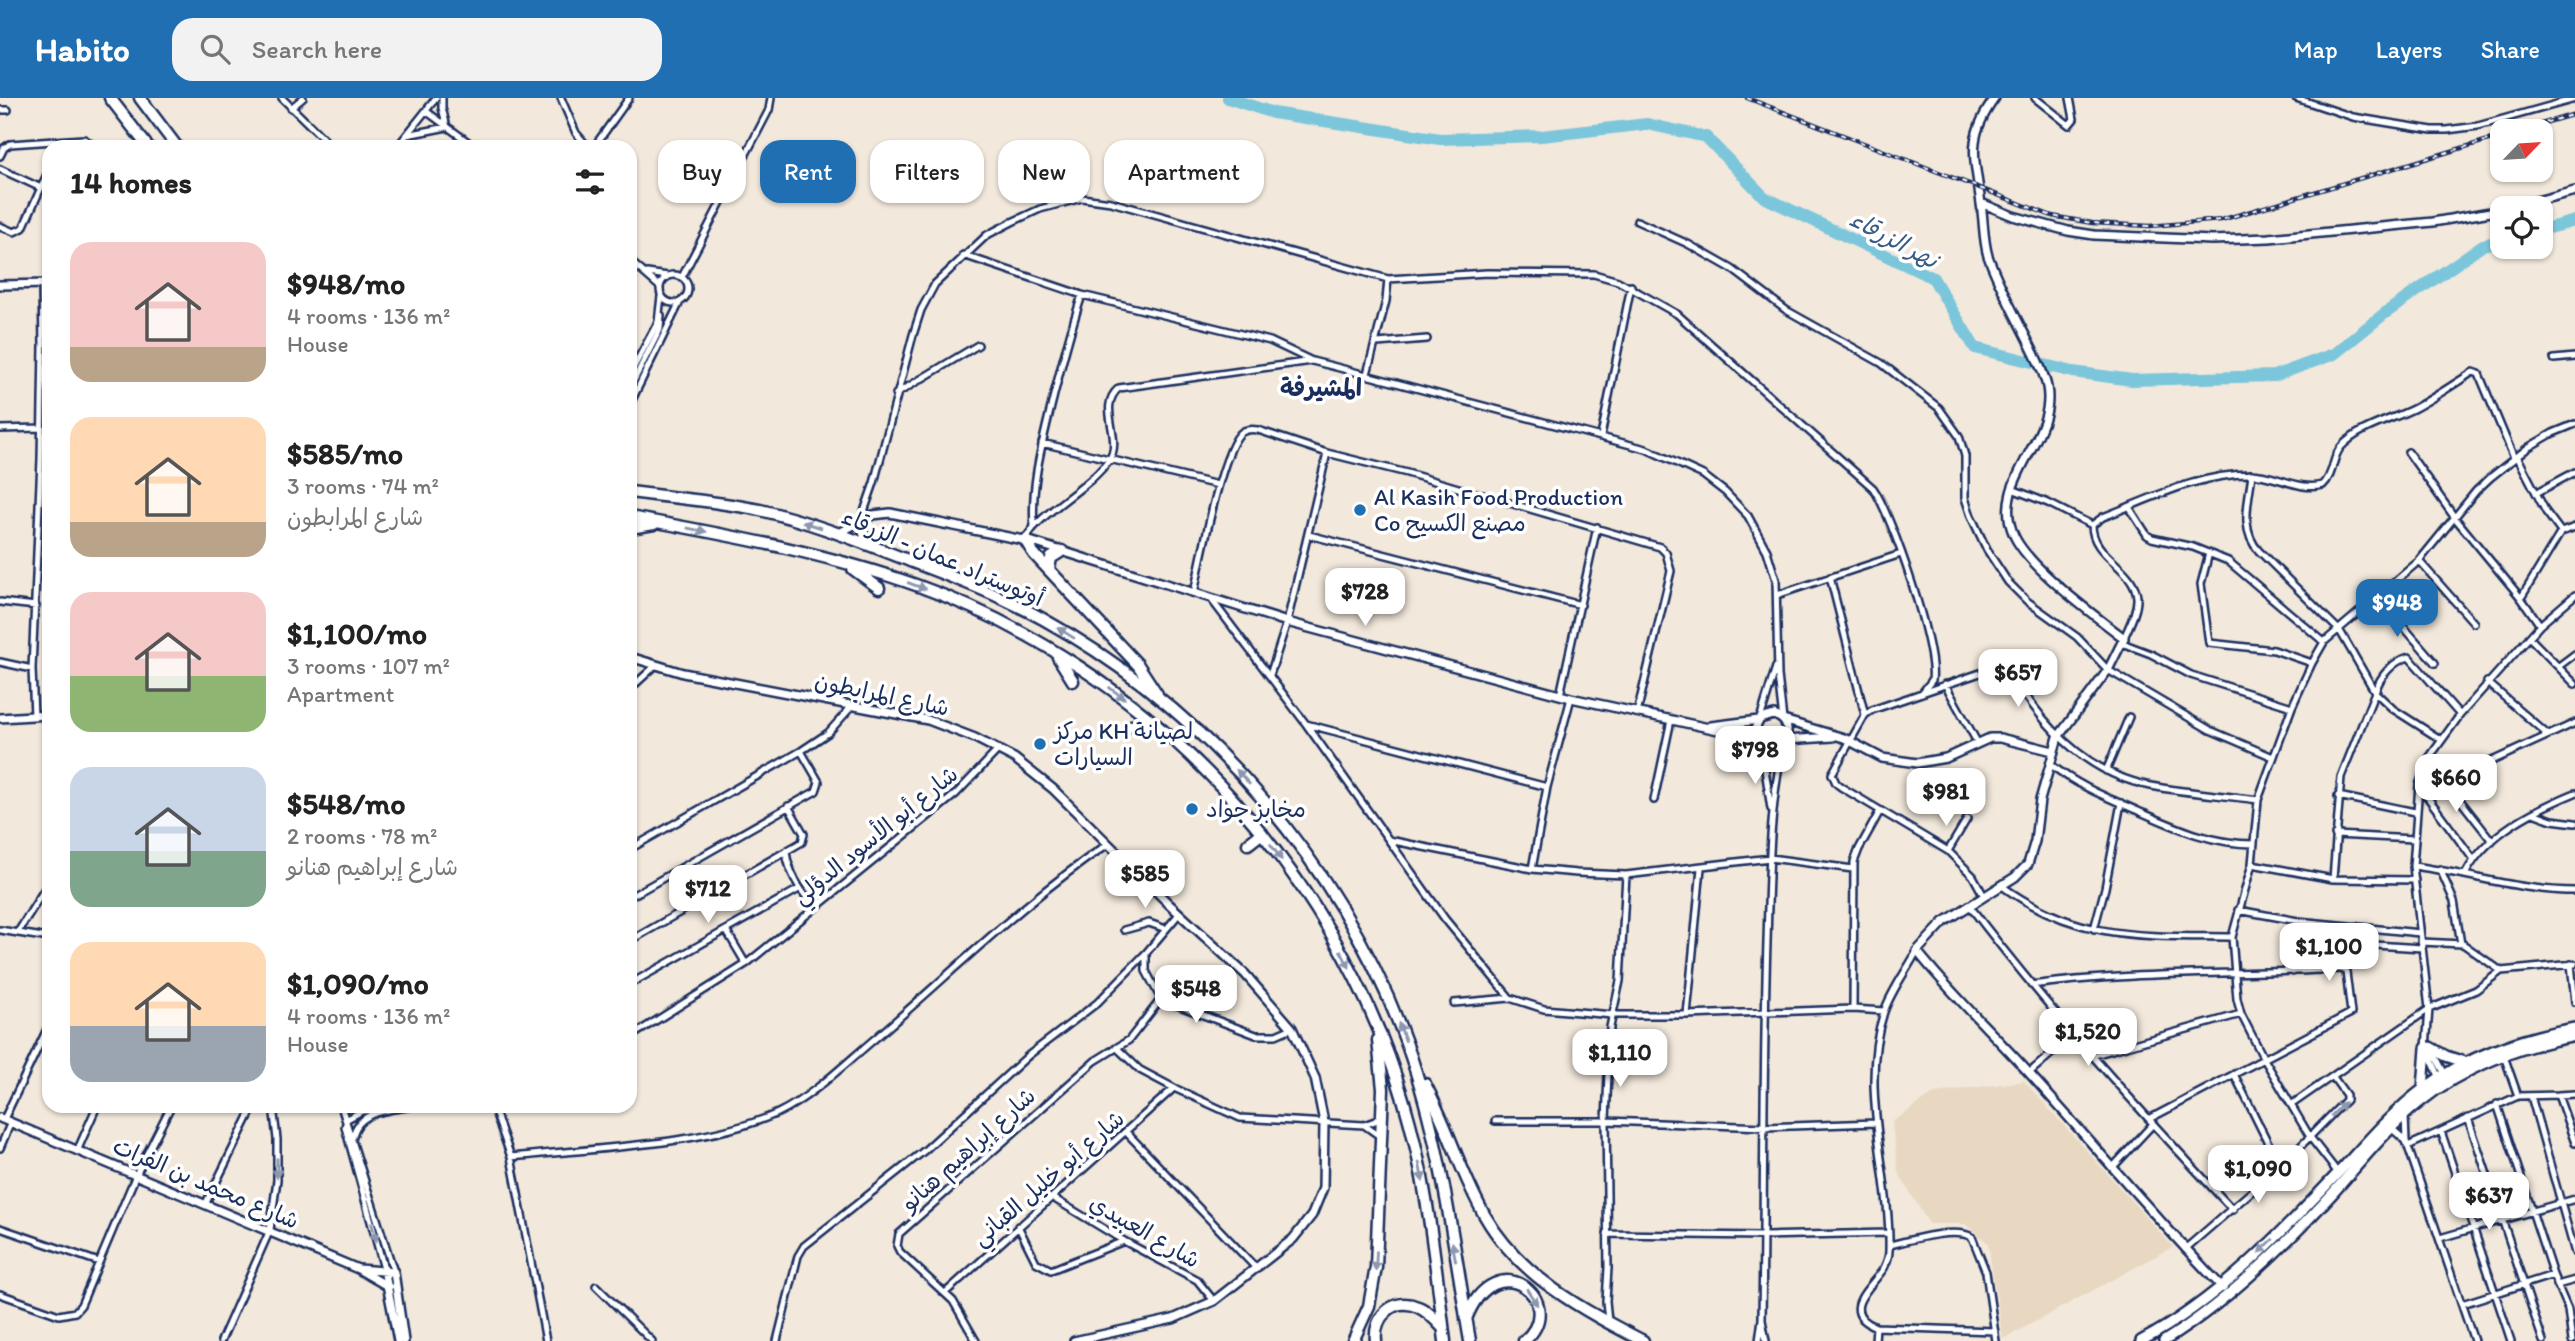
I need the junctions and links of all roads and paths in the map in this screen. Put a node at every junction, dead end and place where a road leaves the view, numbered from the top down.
1 (110, 98) edge
2 (140, 98) edge
3 (282, 98) edge
4 (303, 98) edge
5 (439, 98) edge
6 (561, 98) edge
7 (629, 98) edge
8 (771, 98) edge
9 (2035, 98) edge
10 (2070, 98) edge
11 (2296, 98) edge
12 (2575, 99) edge
13 (1993, 100) edge
14 (291, 108) junction
15 (0, 110) edge
16 (8, 110) dead end
17 (426, 111) junction
18 (447, 127) junction
19 (407, 135) junction
20 (143, 140) edge
21 (172, 140) edge
22 (325, 140) edge
23 (403, 140) edge
24 (465, 140) edge
25 (582, 140) edge
26 (599, 140) edge
27 (42, 142) edge
28 (0, 156) edge
29 (0, 169) edge
30 (41, 188) joint
31 (2575, 191) edge
32 (2553, 197) edge
33 (1981, 203) junction
34 (2490, 212) edge
35 (1637, 220) dead end
36 (0, 226) edge
37 (963, 256) junction
38 (637, 266) edge
39 (647, 273) junction
40 (668, 276) junction
41 (682, 277) junction
42 (1388, 279) junction
43 (42, 284) edge
44 (0, 285) edge
45 (1631, 286) junction
46 (660, 287) junction
47 (1082, 295) junction
48 (661, 296) junction
49 (680, 302) junction
50 (661, 313) junction
51 (675, 315) junction
52 (1427, 339) dead end
53 (1377, 344) junction
54 (978, 345) dead end
55 (2575, 356) edge
56 (2554, 359) dead end
57 (637, 360) edge
58 (644, 361) junction
59 (1312, 361) junction
60 (637, 374) edge
61 (1367, 374) junction
62 (637, 390) edge
63 (896, 394) junction
64 (42, 415) edge
65 (2575, 424) edge
66 (41, 428) junction
67 (0, 429) edge
68 (1601, 436) junction
69 (1042, 443) junction
70 (2408, 452) dead end
71 (1327, 453) junction
72 (2516, 457) junction
73 (41, 459) joint
74 (1110, 460) junction
75 (2575, 472) edge
76 (2252, 474) junction
77 (1218, 485) junction
78 (2012, 489) junction
79 (637, 492) edge
80 (2536, 493) junction
81 (2129, 507) junction
82 (637, 518) edge
83 (2455, 518) junction
84 (660, 523) junction
85 (860, 523) junction
86 (2092, 526) junction
87 (637, 527) edge
88 (1034, 527) junction
89 (1597, 527) junction
90 (2575, 527) edge
91 (2561, 532) junction
92 (839, 533) junction
93 (1309, 535) junction
94 (1024, 540) junction
95 (867, 544) junction
96 (1062, 551) junction
97 (2209, 553) junction
98 (1901, 554) junction
99 (2419, 561) junction
100 (847, 564) junction
101 (1049, 569) junction
102 (1830, 577) junction
103 (879, 588) dead end
104 (1194, 593) junction
105 (1777, 595) junction
106 (2575, 595) edge
107 (2378, 597) junction
108 (2521, 598) junction
109 (1211, 599) junction
110 (0, 602) edge
111 (1581, 605) junction
112 (36, 606) junction
113 (1287, 622) junction
114 (2473, 623) dead end
115 (2540, 625) junction
116 (2340, 631) junction
117 (2529, 637) junction
118 (2123, 640) junction
119 (2325, 642) junction
120 (1050, 649) junction
121 (2575, 654) edge
122 (637, 660) edge
123 (1778, 660) junction
124 (0, 662) edge
125 (2312, 663) junction
126 (2435, 663) dead end
127 (655, 666) junction
128 (2559, 666) junction
129 (32, 669) junction
130 (2108, 670) junction
131 (1270, 675) junction
132 (1073, 681) dead end
133 (2487, 682) junction
134 (637, 683) edge
135 (1945, 684) junction
136 (2575, 684) edge
137 (1922, 692) junction
138 (2375, 692) junction
139 (1560, 695) junction
140 (1571, 698) junction
141 (1161, 701) junction
142 (852, 706) junction
143 (2292, 707) junction
144 (1637, 713) junction
145 (42, 715) edge
146 (1865, 715) junction
147 (2459, 715) junction
148 (34, 716) junction
149 (2129, 717) dead end
150 (0, 718) edge
151 (1671, 720) junction
152 (1760, 720) junction
153 (1783, 720) junction
154 (2575, 723) edge
155 (1306, 724) junction
156 (1131, 726) dead end
157 (1704, 727) junction
158 (1168, 734) junction
159 (2548, 734) junction
160 (2058, 737) junction
161 (2440, 739) junction
162 (1848, 740) junction
163 (1784, 741) junction
164 (1760, 742) junction
165 (1978, 742) junction
166 (999, 749) junction
167 (802, 751) junction
168 (2053, 751) junction
169 (2273, 757) junction
170 (2050, 764) junction
171 (2106, 771) junction
172 (2446, 782) junction
173 (2419, 785) junction
174 (1547, 787) junction
175 (2424, 792) junction
176 (2575, 793) edge
177 (2338, 796) junction
178 (1654, 800) dead end
179 (2259, 800) junction
180 (2121, 803) junction
181 (788, 806) junction
182 (1880, 811) junction
183 (2415, 812) junction
184 (2533, 813) junction
185 (1967, 819) dead end
186 (2575, 823) edge
187 (1772, 826) junction
188 (1262, 833) junction
189 (2335, 835) junction
190 (2414, 839) junction
191 (1388, 840) junction
192 (2492, 841) junction
193 (1108, 844) junction
194 (1248, 844) dead end
195 (2254, 844) junction
196 (637, 845) edge
197 (1948, 851) junction
198 (786, 852) junction
199 (1770, 858) junction
200 (2473, 859) junction
201 (2252, 864) junction
202 (2413, 866) junction
203 (1701, 868) junction
204 (1532, 869) junction
205 (1853, 869) junction
206 (2440, 869) junction
207 (2466, 873) junction
208 (1626, 875) junction
209 (2333, 879) junction
210 (2415, 880) junction
211 (2001, 886) junction
212 (800, 889) junction
213 (2575, 891) edge
214 (42, 893) edge
215 (637, 893) edge
216 (1984, 895) junction
217 (1969, 905) junction
218 (815, 907) junction
219 (2238, 910) junction
220 (1179, 914) junction
221 (1166, 929) junction
222 (2094, 929) junction
223 (0, 930) edge
224 (726, 930) junction
225 (1124, 930) dead end
226 (18, 932) junction
227 (2420, 933) junction
228 (42, 937) edge
229 (637, 937) edge
230 (2232, 937) junction
231 (2461, 944) junction
232 (2421, 945) junction
233 (1917, 951) junction
234 (1146, 953) junction
235 (746, 964) junction
236 (2573, 964) edge
237 (2501, 971) junction
238 (2233, 972) junction
239 (2293, 972) junction
240 (637, 980) edge
241 (2031, 985) junction
242 (1510, 998) junction
243 (1161, 999) junction
244 (2575, 1002) edge
245 (1454, 1003) dead end
246 (1853, 1009) junction
247 (2428, 1009) junction
248 (1765, 1011) junction
249 (1884, 1011) junction
250 (2241, 1014) junction
251 (1612, 1015) junction
252 (1687, 1015) junction
253 (1375, 1023) junction
254 (1292, 1028) junction
255 (2575, 1028) edge
256 (637, 1033) edge
257 (2074, 1034) junction
258 (2575, 1036) edge
259 (42, 1040) edge
260 (2428, 1046) junction
261 (1118, 1049) junction
262 (2094, 1055) junction
263 (2504, 1056) junction
264 (2264, 1059) junction
265 (2468, 1063) junction
266 (1414, 1065) junction
267 (2029, 1073) junction
268 (2234, 1074) junction
269 (2333, 1077) junction
270 (2445, 1080) junction
271 (1174, 1088) junction
272 (2423, 1089) junction
273 (2575, 1094) edge
274 (2558, 1095) junction
275 (2518, 1096) junction
276 (2531, 1097) junction
277 (2497, 1104) junction
278 (2291, 1105) junction
279 (94, 1113) edge
280 (167, 1113) edge
281 (251, 1113) edge
282 (274, 1113) edge
283 (344, 1113) edge
284 (355, 1113) edge
285 (381, 1113) edge
286 (496, 1113) edge
287 (1382, 1115) junction
288 (2405, 1116) junction
289 (2469, 1118) junction
290 (347, 1119) junction
291 (5, 1120) edge
292 (1495, 1121) dead end
293 (1606, 1121) junction
294 (1324, 1122) junction
295 (2151, 1122) junction
296 (1876, 1123) junction
297 (1364, 1125) junction
298 (1765, 1127) junction
299 (2391, 1128) junction
300 (2441, 1131) junction
301 (1127, 1133) junction
302 (1381, 1137) junction
303 (2310, 1137) junction
304 (353, 1139) junction
305 (2407, 1143) junction
306 (2575, 1143) edge
307 (0, 1148) edge
308 (78, 1149) junction
309 (511, 1157) junction
310 (2280, 1167) junction
311 (2112, 1169) junction
312 (2338, 1174) junction
313 (136, 1175) junction
314 (1053, 1198) junction
315 (2575, 1199) edge
316 (2561, 1203) junction
317 (205, 1205) junction
318 (2233, 1210) junction
319 (2532, 1211) junction
320 (2502, 1220) junction
321 (1018, 1226) junction
322 (0, 1228) edge
323 (2474, 1228) junction
324 (270, 1230) junction
325 (1607, 1234) junction
326 (1888, 1234) junction
327 (1764, 1236) junction
328 (2440, 1238) junction
329 (1124, 1241) junction
330 (1890, 1245) junction
331 (2185, 1249) junction
332 (2575, 1253) edge
333 (99, 1262) junction
334 (358, 1269) junction
335 (384, 1269) junction
336 (1257, 1269) junction
337 (394, 1272) junction
338 (2553, 1275) junction
339 (2575, 1279) edge
340 (2525, 1285) junction
341 (2557, 1285) junction
342 (596, 1286) dead end
343 (2221, 1286) junction
344 (389, 1287) junction
345 (945, 1293) junction
346 (0, 1294) edge
347 (2229, 1294) junction
348 (2496, 1294) junction
349 (1214, 1301) junction
350 (1606, 1301) junction
351 (2462, 1304) junction
352 (1591, 1311) junction
353 (1466, 1319) junction
354 (1762, 1320) junction
355 (1608, 1321) junction
356 (1876, 1327) junction
357 (1444, 1328) junction
358 (1995, 1331) junction
359 (222, 1341) edge
360 (398, 1341) edge
361 (404, 1341) edge
362 (546, 1341) edge
363 (652, 1341) edge
364 (777, 1341) edge
365 (976, 1341) edge
366 (1074, 1341) edge
367 (1353, 1341) edge
368 (1376, 1341) edge
369 (1445, 1341) edge
370 (1470, 1341) edge
371 (1524, 1341) edge
372 (1643, 1341) edge
373 (1759, 1341) edge
374 (1766, 1341) edge
375 (1875, 1341) edge
376 (1996, 1341) edge
377 (2141, 1341) edge
378 (2164, 1341) edge
379 (2474, 1341) edge
380 (2511, 1341) edge
381 (2543, 1341) edge
382 (2572, 1341) edge

1 - 20 highway
2 - 21 highway
3 - 14 street
4 - 14 street
5 - 17 street
5 - 18 street
6 - 25 street
7 - 26 street
8 - 41 street
9 - 10 street
11 - 12 street
13 - 33 street
14 - 22 street
15 - 16 street
17 - 18 street
17 - 19 street
18 - 19 street
18 - 24 street
19 - 23 street
27 - 28 street
29 - 30 street
30 - 36 street
31 - 32 street
33 - 34 street
33 - 78 street
35 - 130 street
37 - 42 street
37 - 47 street
37 - 63 street
38 - 39 street
39 - 40 street
39 - 46 street
40 - 41 street
40 - 46 street
41 - 49 street
42 - 45 street
42 - 53 street
43 - 44 street
45 - 68 street
45 - 98 street
46 - 48 street
47 - 59 street
47 - 69 street
48 - 49 street
48 - 50 street
49 - 51 street
50 - 57 street
50 - 58 street
51 - 58 street
51 - 62 street
52 - 53 street
53 - 61 street
54 - 63 street
55 - 56 street
58 - 60 street
59 - 61 street
59 - 74 street
61 - 68 street
63 - 85 street
64 - 66 street
65 - 72 street
66 - 67 street
66 - 73 street
68 - 105 street
69 - 74 street
69 - 88 street
70 - 83 street
71 - 77 street
71 - 89 street
71 - 93 street
72 - 76 street
72 - 80 street
72 - 83 street
73 - 112 street
74 - 77 street
74 - 88 street
75 - 80 street
76 - 81 street
76 - 116 street
77 - 104 street
78 - 86 street
78 - 118 street
92 -> 79 highway, أوتوستراد عمان - الزرقاء
80 - 91 street
81 - 86 street
81 - 97 street
82 - 84 highway, أوتوستراد عمان - الزرقاء
83 - 99 street
83 - 108 street
84 - 87 highway
84 -> 100 highway, أوتوستراد عمان - الزرقاء
85 - 92 street
85 - 94 street
85 - 95 street
86 - 118 street
88 - 94 street
89 - 111 street
89 - 144 street
90 - 91 street
91 - 108 street
92 - 95 highway, أوتوستراد عمان - الزرقاء
93 - 111 street
93 - 113 street
94 - 96 street
94 - 101 highway
141 -> 95 highway, أوتوستراد عمان - الزرقاء
96 - 101 highway
96 - 104 street
97 - 119 street
97 - 125 street
98 - 102 street
98 - 137 street
99 - 107 street
99 - 114 street
100 - 103 highway
100 -> 120 highway, أوتوستراد عمان - الزرقاء
101 - 141 highway
102 - 105 street
102 - 146 street
104 - 109 street
105 - 123 street
106 - 115 street
107 - 116 street
107 - 126 street
108 - 115 street
109 - 113 street
109 - 131 street
110 - 112 street
111 - 139 street
112 - 129 street
113 - 131 street
113 - 139 street
115 - 117 street
116 - 119 street
116 - 138 street
117 - 128 street
117 - 133 street
118 - 130 street
118 - 143 street
119 - 125 street
120 - 132 highway
120 -> 158 highway, أوتوستراد عمان - الزرقاء
121 - 128 street
122 - 127 street, شارع المرابطون
123 - 152 street
123 - 153 street
124 - 129 street
125 - 143 street
127 - 134 street
127 - 142 street, شارع المرابطون
128 - 136 street
129 - 148 street
130 - 160 street
130 - 169 street
131 - 155 street
133 - 147 street
133 - 159 street
135 - 137 street
135 - 160 street
135 - 165 street
137 - 146 street
138 - 147 street
138 - 161 street
138 - 177 street
139 - 140 street
140 - 144 street
140 - 174 street
266 -> 141 highway, أوتوستراد عمان - الزرقاء
142 - 166 street, شارع المرابطون
142 - 167 street
143 - 169 street
144 - 151 street
145 - 148 street
146 - 162 street
147 - 161 street
148 - 150 street
149 - 171 street
151 - 157 street
151 - 178 street
152 - 153 street
152 - 157 street
152 - 164 street
153 - 162 street
153 - 163 street
154 - 159 street
155 - 174 street
155 - 191 street
156 - 158 highway
157 - 164 street
158 - 188 highway, أوتوستراد عمان - الزرقاء
159 - 172 street
160 - 168 street
160 - 171 street
161 - 173 street
162 - 163 street
162 - 165 street
162 - 182 street
163 - 164 street
163 - 187 street
164 - 187 street
165 - 168 street
166 - 193 street, شارع المرابطون
166 - 218 street, شارع أبو الأسود الدؤلي
167 - 181 street
167 - 196 street
168 - 170 street
169 - 179 street
170 - 180 street
170 - 211 street
171 - 179 street
172 - 175 street
172 - 192 street
173 - 175 street
173 - 183 street
174 - 204 street
175 - 200 street
176 - 184 street
177 - 183 street
177 - 189 street
179 - 195 street
180 - 195 street
180 - 222 street
181 - 198 street
181 - 215 street
182 - 197 street
182 - 205 street
183 - 190 street
184 - 186 street
184 - 192 street
185 - 197 street
187 - 199 street
188 - 194 highway
188 -> 253 highway, أوتوستراد عمان - الزرقاء
189 - 190 street
189 - 209 street
190 - 202 street
191 - 204 street
191 - 242 street
192 - 200 street
193 - 220 street, شارع المرابطون
193 - 309 street
195 - 201 street
197 - 216 street
198 - 212 street
198 - 229 street
199 - 203 street
199 - 205 street
199 - 248 street
200 - 207 street
201 - 209 street
201 - 219 street
202 - 206 street
202 - 210 street
203 - 208 street
203 - 252 street
204 - 208 street
205 - 246 street
206 - 207 street
206 - 231 street
207 - 213 street
208 - 251 street
209 - 210 street
210 - 227 street
211 - 216 street
211 - 222 street
212 - 218 street
212 - 224 street
214 - 226 street
216 - 217 street
217 - 233 street
217 - 241 street
218 - 235 street, شارع أبو الأسود الدؤلي
219 - 227 street
219 - 230 street
220 - 221 street
220 - 254 street, شارع المرابطون
221 - 225 street
221 - 234 street
222 - 230 street
223 - 226 street
224 - 235 street
224 - 240 street
226 - 228 street
227 - 232 street
230 - 238 street
231 - 232 street
231 - 237 street
232 - 239 street
232 - 247 street
233 - 249 street
233 - 267 street
234 - 243 street
234 - 364 street
235 - 256 street, شارع أبو الأسود الدؤلي
236 - 237 street
236 - 244 street
237 - 247 street
238 - 239 street
238 - 241 street
238 - 250 street
239 - 264 street
241 - 257 street
242 - 245 street
242 - 251 street
243 - 254 street
243 - 261 street, شارع إبراهيم هنانو
246 - 248 street
246 - 249 street
247 - 260 street
247 - 269 street
248 - 252 street
248 - 298 street
249 - 296 street
250 - 262 street
250 - 264 street
251 - 252 street
251 - 293 street
253 - 287 highway
253 -> 357 highway, أوتوستراد عمان - الزرقاء
254 - 294 street, شارع المرابطون
255 - 265 main road
257 - 262 street
257 - 267 street
258 - 263 main road
259 - 291 street
260 - 265 main road
260 - 270 street
260 - 272 main road
261 - 271 street
261 - 345 street, شارع إبراهيم هنانو
262 - 295 street
263 - 270 main road
263 - 275 street
264 - 268 street
264 - 278 street
265 - 270 main road
266 - 352 highway
353 -> 266 highway, أوتوستراد عمان - الزرقاء
267 - 311 street
268 - 295 street
268 - 310 street
269 - 278 street
303 -> 269 street
270 - 272 main road
270 - 288 main road
271 - 294 street
271 - 301 street, شارع أبو خليل القباني
272 - 312 main road
273 - 274 street
274 - 276 street
274 - 306 street
275 - 276 street
275 - 277 street
276 - 316 street
277 - 289 street
277 - 319 street
278 - 303 street
279 - 308 street
280 - 313 street
281 - 317 street
282 -> 324 street
283 - 290 street
284 - 290 street
285 - 304 street
286 - 309 street
287 - 297 street
287 - 302 highway
288 - 299 main road
288 - 305 street
289 - 300 street
289 - 320 street
290 - 304 street
290 -> 335 street
291 - 307 street
291 - 308 street, شارع محمد بن الفرات
292 - 293 street
293 - 298 street
293 - 325 street
294 - 297 street
294 - 336 street, شارع المرابطون
295 - 311 street
295 - 318 street
296 - 298 street
296 - 326 street
297 - 302 street
298 - 327 street
299 - 305 street
299 - 347 main road
300 - 305 street
300 - 323 street
301 - 314 street, شارع أبو خليل القباني
301 - 336 street
302 -> 367 highway
303 - 310 street
303 - 312 street
304 - 337 street
305 - 328 street
308 - 313 street, شارع محمد بن الفرات
309 - 362 street
310 - 318 street
311 - 331 street
312 -> 343 main road
313 - 317 street, شارع محمد بن الفرات
313 - 333 street
314 - 321 street, شارع أبو خليل القباني
314 - 329 street, شارع العبيدي
315 - 316 street
316 - 319 street
316 - 332 street
317 - 324 street, شارع محمد بن الفرات
318 - 331 street
319 - 320 street
319 - 338 street
320 - 323 street
320 - 340 street
321 - 329 street
321 - 345 street, شارع أبو خليل القباني
322 - 333 street
323 - 328 street
323 - 348 street
324 - 334 street, شارع محمد بن الفرات
324 - 359 street
325 - 327 street
325 - 350 street
326 - 327 street
326 - 330 street
327 - 354 street
328 - 351 street
329 - 349 street, شارع العبيدي
330 - 356 street
330 - 358 street
331 - 343 street
333 - 346 street
334 - 335 street, شارع محمد بن الفرات
334 - 344 street, شارع محمد بن الفرات
335 - 337 street, شارع محمد بن الفرات
335 - 344 street
336 - 349 street, شارع المرابطون
337 - 361 street
338 - 340 street
338 - 341 street
339 - 341 street
340 - 348 street
340 - 381 street
341 - 382 street
342 - 363 street
343 - 347 street
343 - 377 main road
344 - 360 street
345 - 365 street, شارع إبراهيم هنانو
347 - 378 main road
348 - 351 street
348 - 380 street
349 - 366 street, شارع المرابطون
350 - 352 street
350 - 355 street
351 - 379 street
352 - 355 highway
353 - 370 highway, أوتوستراد عمان - الزرقاء
353 -> 371 highway
354 - 373 street
354 - 374 street
355 - 372 highway
356 - 358 street
356 - 375 street
357 - 368 highway
357 - 369 highway, أوتوستراد عمان - الزرقاء
358 - 376 street

